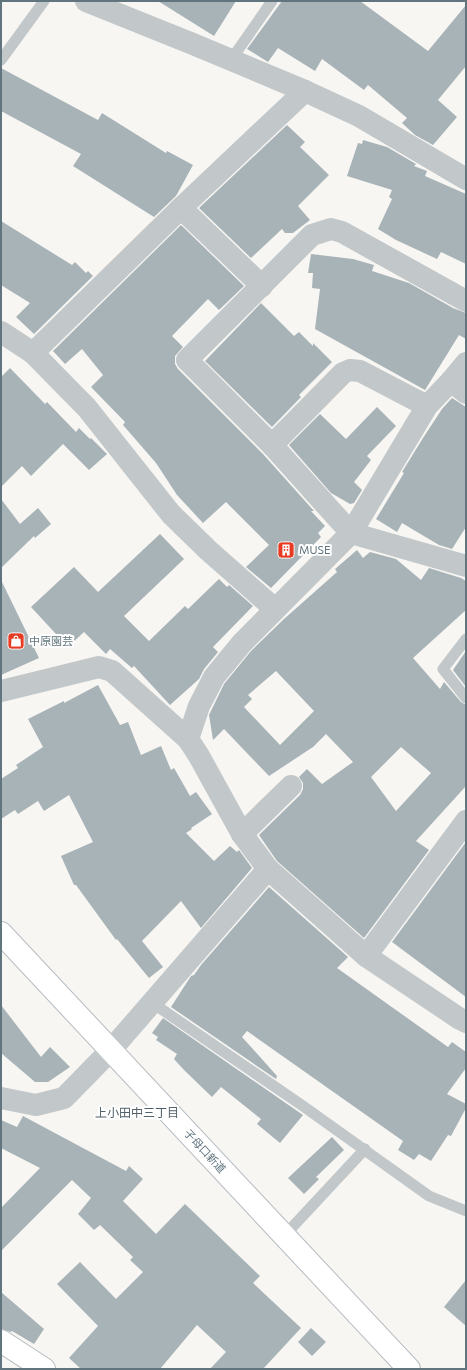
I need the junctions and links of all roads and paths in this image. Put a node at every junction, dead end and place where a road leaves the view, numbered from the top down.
1 (44, 1) edge
2 (86, 1) edge
3 (272, 1) edge
4 (119, 7) edge
5 (1, 60) edge
6 (231, 60) junction
7 (305, 91) junction
8 (466, 179) edge
9 (181, 208) junction
10 (262, 286) junction
11 (466, 301) edge
12 (1, 332) edge
13 (33, 353) junction
14 (466, 362) edge
15 (459, 387) edge
16 (427, 406) junction
17 (272, 445) junction
18 (351, 533) junction
19 (464, 561) edge
20 (275, 609) junction
21 (466, 639) edge
22 (1, 691) edge
23 (466, 698) edge
24 (188, 739) junction
25 (292, 786) dead end
26 (466, 821) edge
27 (242, 834) junction
28 (268, 869) junction
29 (1, 933) edge
30 (366, 956) junction
31 (151, 1002) junction
32 (466, 1022) edge
33 (110, 1051) junction
34 (1, 1098) edge
35 (365, 1149) junction
36 (466, 1211) edge
37 (284, 1236) junction
38 (1, 1341) edge
39 (44, 1369) edge
40 (409, 1369) edge

1 - 5 lane
2 - 4 street
3 - 6 lane
4 - 6 street
6 - 7 street
7 - 8 street
7 - 9 street
9 - 10 street
9 - 13 street
10 - 11 street
10 - 17 street
12 - 13 street
13 - 20 street
14 - 15 street
15 - 16 street
16 - 17 street
16 - 18 street
17 - 18 street
18 - 19 street
18 - 20 street
20 - 24 street
21 - 23 lane
22 - 24 street
24 - 27 street
25 - 27 street
26 - 30 street
27 - 28 street
28 - 30 street
28 - 31 street
29 - 33 street, 子母口新道
30 - 32 street
31 - 33 street
31 - 35 lane
33 - 34 street
33 - 37 street, 子母口新道
35 - 36 lane
35 - 37 lane
37 - 40 street, 子母口新道
38 - 39 street

